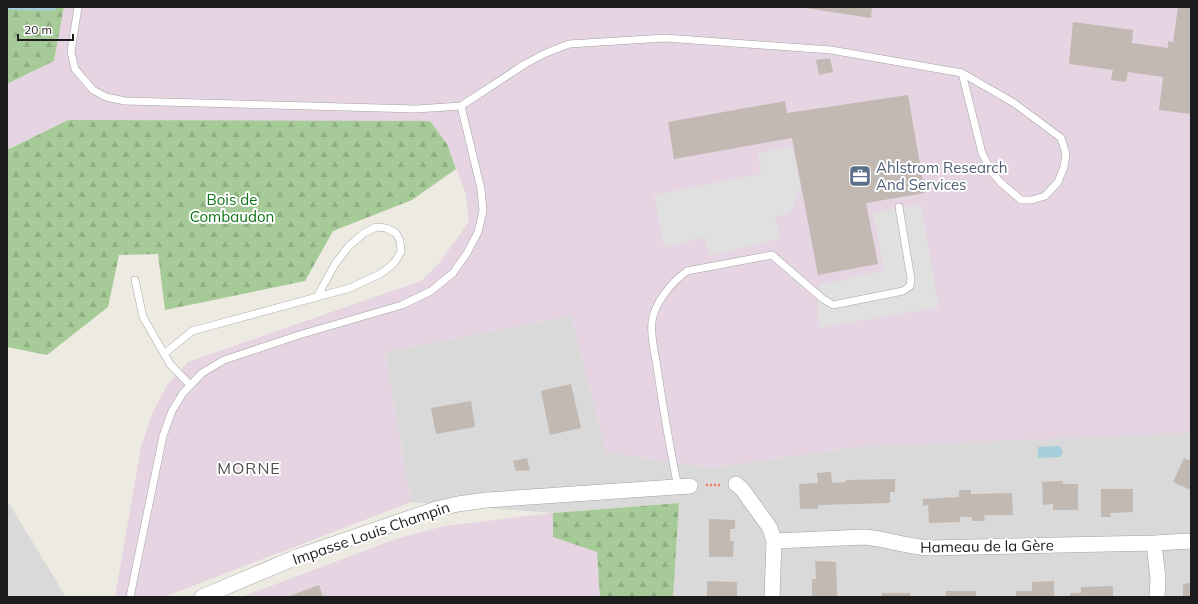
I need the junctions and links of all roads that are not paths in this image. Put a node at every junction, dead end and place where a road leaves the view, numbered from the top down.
1 (78, 7) edge
2 (962, 73) junction
3 (461, 106) junction
4 (898, 207) dead end
5 (135, 280) dead end
6 (317, 297) junction
7 (164, 354) junction
8 (190, 386) junction
9 (736, 484) road end
10 (684, 487) joint
11 (774, 541) junction
12 (1191, 541) edge
13 (1154, 543) junction
14 (130, 597) edge
15 (202, 597) edge
16 (772, 597) edge
17 (1157, 597) edge

1 - 3 lane
2 - 2 lane
2 - 3 lane
3 - 8 lane
4 - 10 lane
5 - 7 lane
6 - 6 lane
6 - 7 lane
7 - 8 lane
8 - 14 lane
9 - 11 street
10 - 15 street, Impasse Louis Champin
11 - 13 street, Hameau de la Gère
11 - 16 street
12 - 13 street, Hameau de la Gère
13 - 17 street

